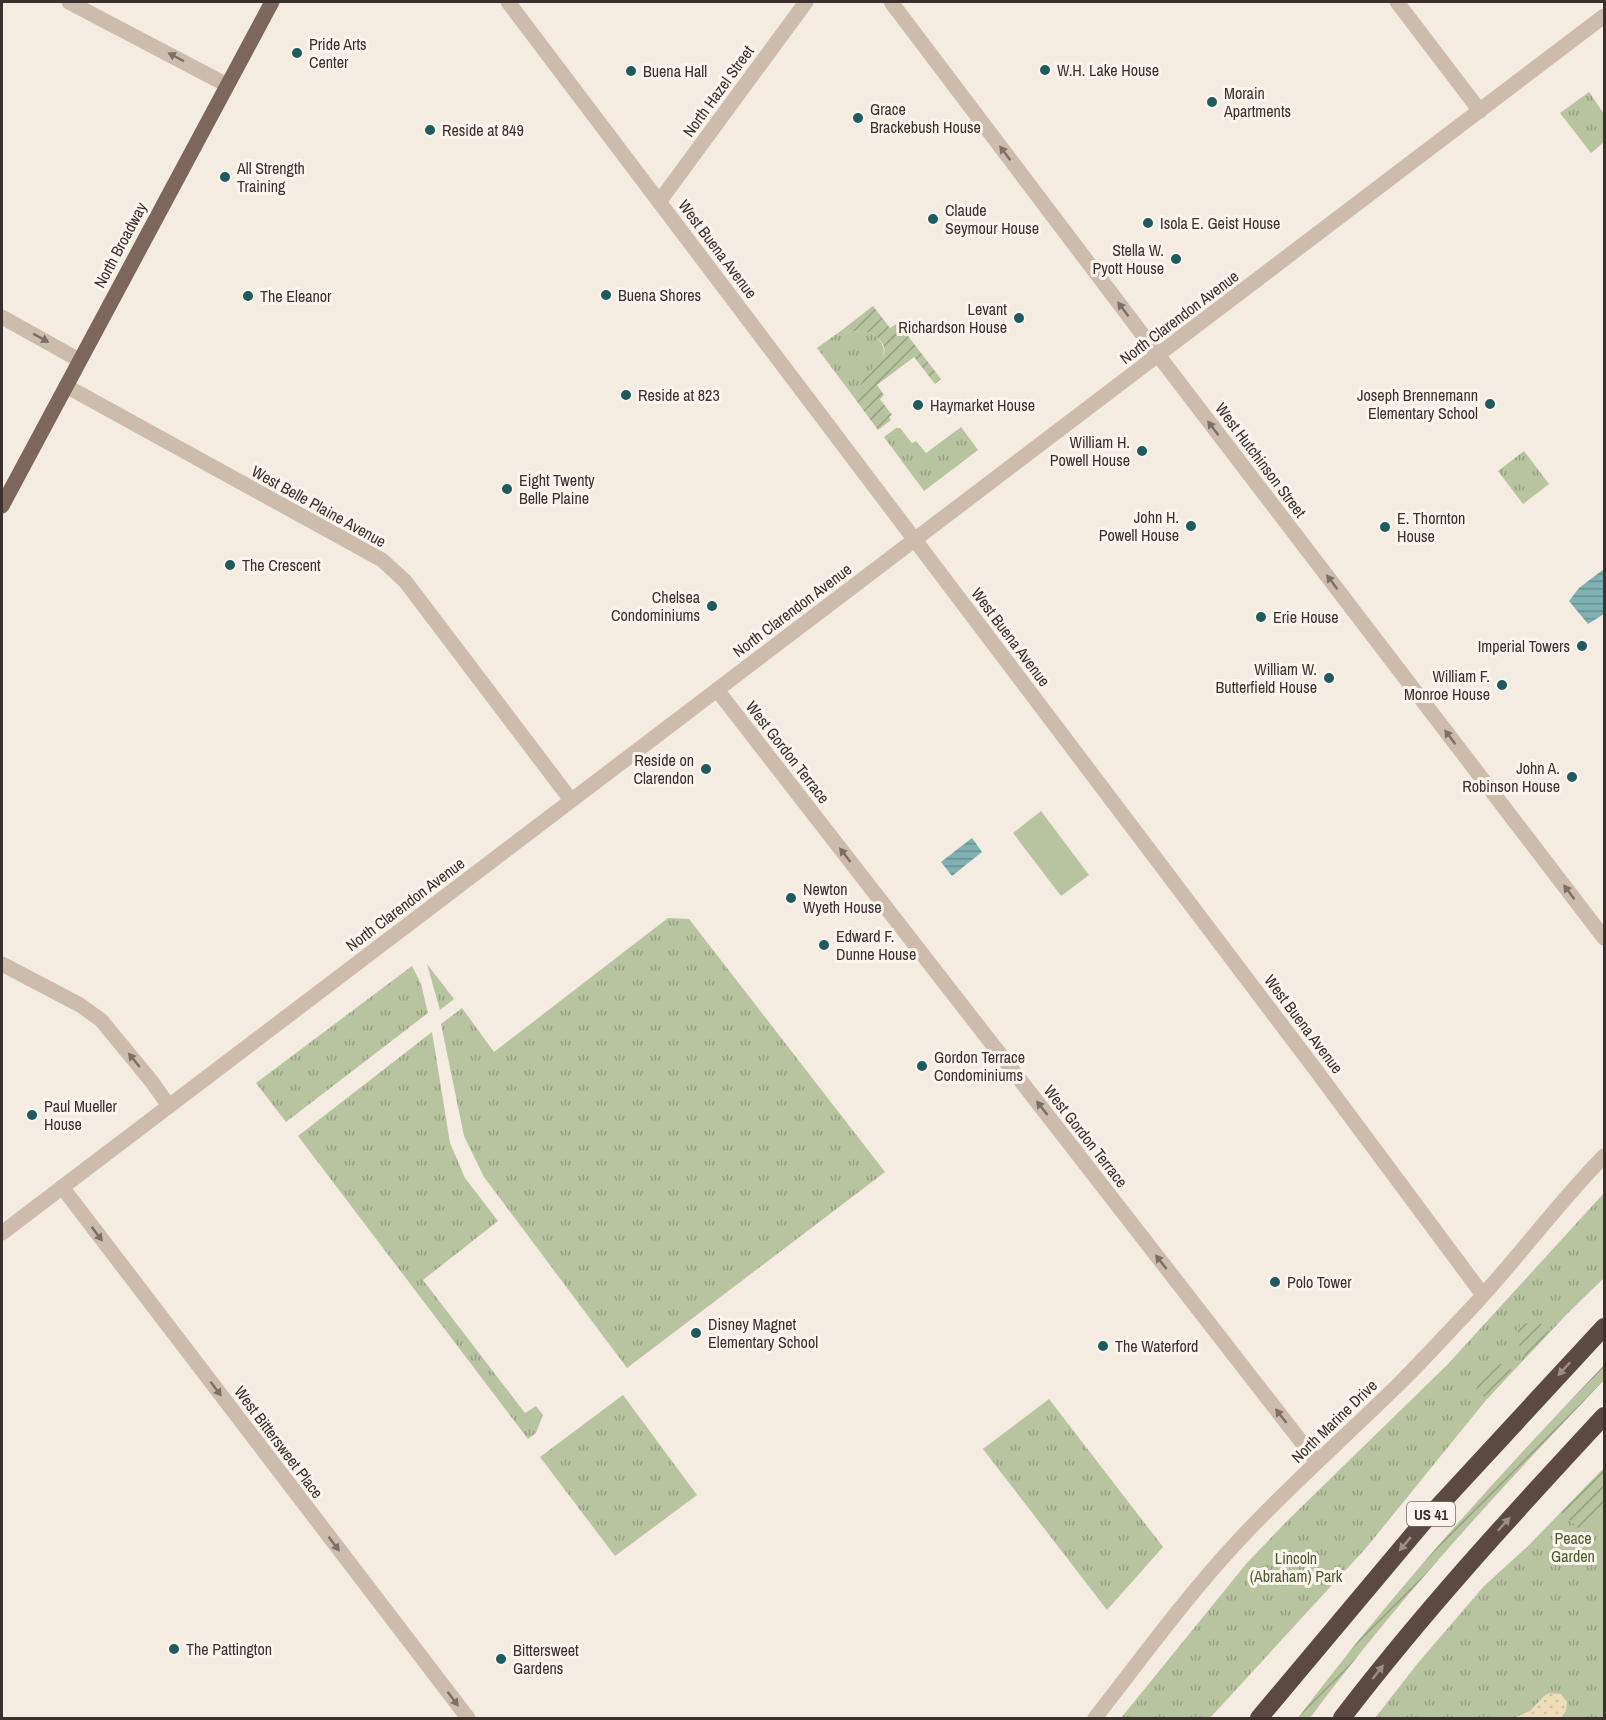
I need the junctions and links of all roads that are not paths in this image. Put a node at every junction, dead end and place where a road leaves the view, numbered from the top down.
1 (69, 2) edge
2 (272, 2) edge
3 (508, 2) edge
4 (806, 2) edge
5 (891, 2) edge
6 (1397, 2) edge
7 (1605, 16) edge
8 (227, 85) junction
9 (1480, 111) junction
10 (659, 202) junction
11 (2, 317) edge
12 (1158, 355) junction
13 (80, 360) junction
14 (66, 386) junction
15 (2, 506) edge
16 (915, 540) junction
17 (717, 690) junction
18 (571, 801) junction
19 (1605, 938) edge
20 (2, 964) edge
21 (169, 1106) junction
22 (1605, 1156) edge
23 (62, 1187) junction
24 (2, 1233) edge
25 (1483, 1295) junction
26 (1605, 1327) edge
27 (1605, 1416) edge
28 (1317, 1462) junction
29 (1259, 1715) edge
30 (468, 1719) edge
31 (1095, 1719) edge
32 (1342, 1719) edge

8 -> 1 street
2 - 8 main road, North Broadway
3 - 10 street, West Buena Avenue
4 - 10 street, North Hazel Street
12 -> 5 street, West Hutchinson Street
6 - 9 street
7 - 9 street, North Clarendon Avenue
8 - 13 main road, North Broadway
9 - 12 street, North Clarendon Avenue
10 - 16 street, West Buena Avenue
11 -> 13 street
12 - 16 street, North Clarendon Avenue
19 -> 12 street, West Hutchinson Street
13 - 14 main road, North Broadway
14 - 15 main road, North Broadway
14 - 18 street, West Belle Plaine Avenue
16 - 17 street, North Clarendon Avenue
16 - 25 street, West Buena Avenue
17 - 18 street, North Clarendon Avenue
28 -> 17 street, West Gordon Terrace
18 - 21 street, North Clarendon Avenue
21 -> 20 street
21 - 23 street, North Clarendon Avenue
22 - 25 street, North Marine Drive
23 - 24 street, North Clarendon Avenue
23 -> 30 street, West Bittersweet Place
25 - 28 street, North Marine Drive
26 -> 29 highway, US 41
32 -> 27 highway
28 - 31 street, North Marine Drive

